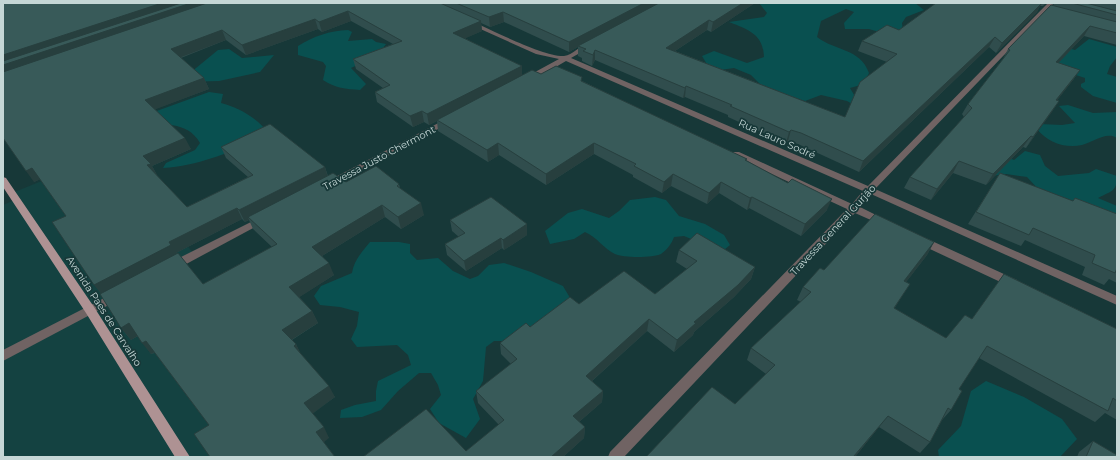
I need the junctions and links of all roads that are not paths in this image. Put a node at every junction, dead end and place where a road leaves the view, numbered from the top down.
1 (1046, 9) edge
2 (462, 19) edge
3 (600, 40) edge
4 (538, 53) junction
5 (565, 58) junction
6 (548, 68) junction
7 (562, 75) edge
8 (520, 83) edge
9 (458, 116) edge
10 (726, 150) edge
11 (3, 180) edge
12 (319, 189) edge
13 (869, 190) junction
14 (854, 208) junction
15 (271, 215) edge
16 (897, 228) edge
17 (911, 235) edge
18 (163, 271) edge
19 (1025, 288) edge
20 (123, 292) edge
21 (1117, 301) edge
22 (90, 310) junction
23 (3, 356) edge
24 (183, 457) edge
25 (615, 457) edge

1 - 13 street, Travessa General Gurjão
2 - 4 street, Rua Lauro Sodré
3 - 5 street
4 - 5 street, Rua Lauro Sodré
4 - 6 street
5 - 6 street
5 - 13 street, Rua Lauro Sodré
6 - 7 street
6 - 8 street
9 - 12 street, Travessa Justo Chermont
10 - 14 street
11 - 22 main road, Avenida Paes de Carvalho
13 - 14 street, Travessa General Gurjão
13 - 21 street, Rua Lauro Sodré
14 - 16 street
14 - 25 street, Travessa General Gurjão
15 - 18 street
17 - 19 street
20 - 22 street
22 - 23 street
22 - 24 main road, Avenida Paes de Carvalho

